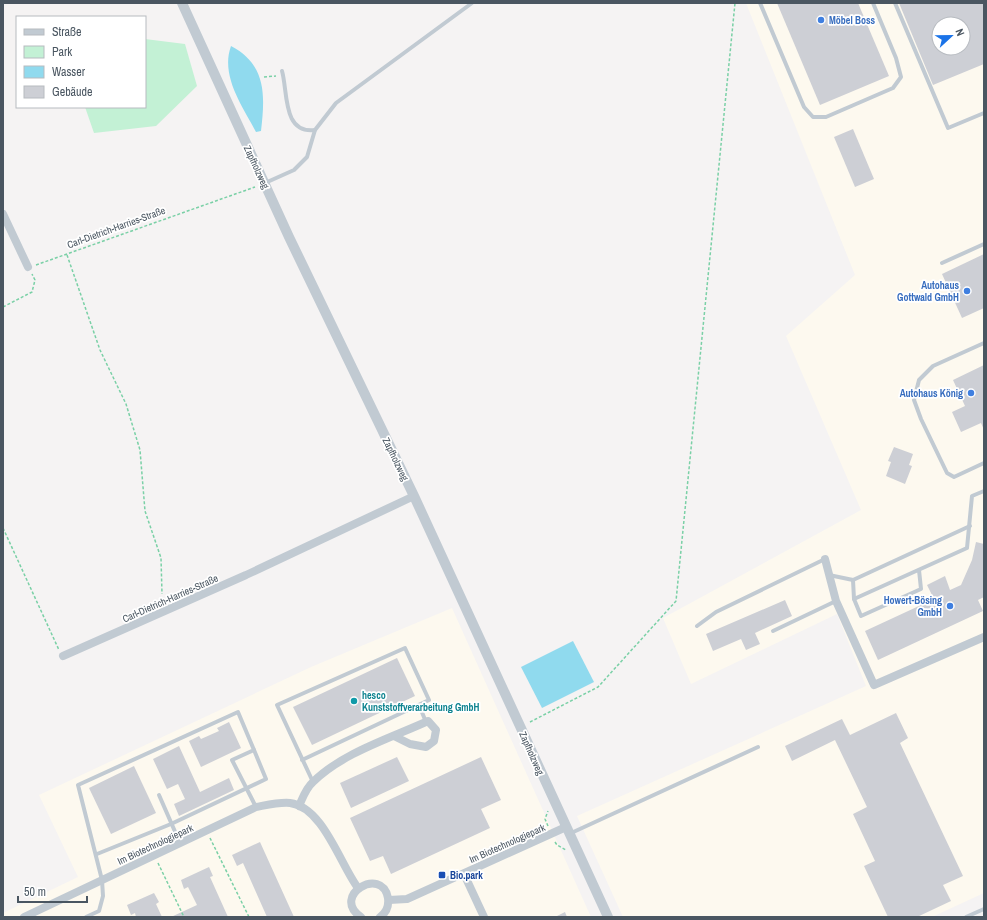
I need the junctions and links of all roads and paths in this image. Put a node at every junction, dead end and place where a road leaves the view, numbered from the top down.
1 (182, 3) edge
2 (472, 3) edge
3 (735, 3) edge
4 (760, 3) edge
5 (873, 3) edge
6 (895, 3) edge
7 (282, 71) dead end
8 (284, 76) junction
9 (264, 77) dead end
10 (984, 113) edge
11 (315, 130) junction
12 (264, 183) junction
13 (3, 214) edge
14 (984, 244) edge
15 (67, 255) junction
16 (942, 262) dead end
17 (28, 267) junction
18 (3, 307) edge
19 (984, 343) edge
20 (984, 463) edge
21 (984, 491) edge
22 (414, 496) junction
23 (970, 526) junction
24 (3, 528) edge
25 (825, 559) joint
26 (919, 570) junction
27 (829, 575) junction
28 (853, 580) junction
29 (162, 594) dead end
30 (854, 599) junction
31 (836, 601) junction
32 (697, 626) dead end
33 (773, 631) dead end
34 (984, 637) edge
35 (63, 656) joint
36 (419, 705) junction
37 (427, 722) junction
38 (521, 727) junction
39 (394, 736) junction
40 (758, 747) dead end
41 (254, 750) junction
42 (302, 760) junction
43 (313, 782) junction
44 (246, 789) junction
45 (159, 795) dead end
46 (299, 806) junction
47 (256, 807) junction
48 (170, 824) junction
49 (568, 830) junction
50 (206, 831) junction
51 (180, 843) junction
52 (97, 854) junction
53 (154, 855) junction
54 (464, 874) junction
55 (102, 880) junction
56 (358, 888) junction
57 (388, 900) junction
58 (984, 910) edge
59 (24, 917) edge
60 (86, 917) edge
61 (184, 917) edge
62 (249, 917) edge
63 (360, 917) edge
64 (380, 917) edge
65 (484, 917) edge
66 (608, 917) edge
67 (966, 917) edge

1 - 12 street, Zapfholzweg
2 - 11 lane
3 - 38 path
4 - 5 lane
6 - 10 lane
7 - 8 lane
8 - 9 path
8 - 11 lane
11 - 12 lane
12 - 15 path, Carl-Dietrich-Harries-Straße
12 - 22 street, Zapfholzweg
13 - 17 street
14 - 16 lane
15 - 17 path, Carl-Dietrich-Harries-Straße
15 - 29 path
17 - 18 path
19 - 20 lane
21 - 23 lane
22 - 35 street, Carl-Dietrich-Harries-Straße
22 - 38 street, Zapfholzweg
23 - 26 lane
23 - 28 lane
24 - 35 path
25 - 27 street
25 - 32 lane
26 - 30 lane
26 - 30 lane
27 - 28 lane
27 - 31 street
28 - 30 lane
31 - 33 lane
31 - 34 street
36 - 37 lane
36 - 42 lane
36 - 42 lane
37 - 39 street
37 - 39 street
38 - 49 street, Zapfholzweg
39 - 43 street
40 - 49 lane
41 - 44 lane
41 - 44 lane
41 - 52 lane
42 - 43 lane
43 - 46 street
44 - 47 lane
44 - 48 lane
45 - 48 lane
46 - 47 street, Im Biotechnologiepark
46 - 56 street, Im Biotechnologiepark
47 - 50 street, Im Biotechnologiepark
48 - 51 lane
48 - 52 lane
49 - 54 street, Im Biotechnologiepark
49 - 66 street, Zapfholzweg
50 - 51 street, Im Biotechnologiepark
50 - 62 path
51 - 53 street, Im Biotechnologiepark
52 - 55 lane
53 - 55 street, Im Biotechnologiepark
53 - 61 path
54 - 57 street, Im Biotechnologiepark
54 - 65 street
55 - 59 street, Im Biotechnologiepark
55 - 60 lane
56 - 57 street
56 - 63 street
57 - 64 street
58 - 67 lane

